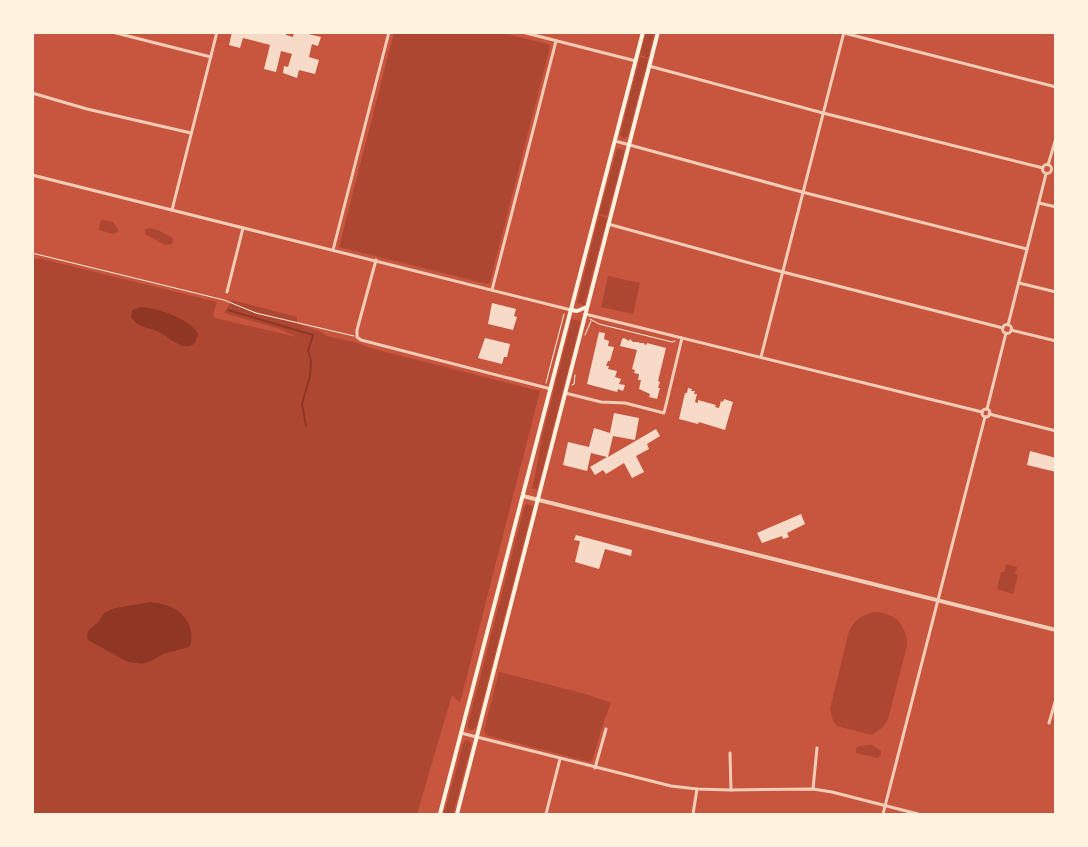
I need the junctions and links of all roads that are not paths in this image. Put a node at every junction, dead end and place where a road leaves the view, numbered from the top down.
1 (112, 32) edge
2 (217, 32) edge
3 (389, 32) edge
4 (522, 32) edge
5 (643, 32) edge
6 (658, 32) edge
7 (843, 33) edge
8 (556, 41) junction
9 (211, 58) junction
10 (636, 61) junction
11 (649, 66) junction
12 (1056, 87) edge
13 (32, 93) edge
14 (823, 113) junction
15 (191, 133) junction
16 (1056, 138) edge
17 (615, 142) junction
18 (629, 145) junction
19 (1048, 165) junction
20 (1043, 168) junction
21 (1046, 174) junction
22 (32, 176) edge
23 (802, 192) junction
24 (1039, 203) junction
25 (1056, 207) edge
26 (172, 210) junction
27 (608, 224) junction
28 (243, 228) junction
29 (1027, 249) junction
30 (333, 250) junction
31 (376, 260) junction
32 (782, 272) junction
33 (1019, 283) junction
34 (492, 290) junction
35 (227, 292) dead end
36 (1056, 292) edge
37 (587, 307) junction
38 (571, 310) junction
39 (577, 311) junction
40 (585, 314) junction
41 (584, 320) junction
42 (1008, 325) junction
43 (1003, 328) junction
44 (1011, 330) junction
45 (1006, 333) junction
46 (682, 338) junction
47 (1056, 341) edge
48 (761, 357) junction
49 (551, 389) junction
50 (565, 393) junction
51 (986, 409) junction
52 (982, 412) junction
53 (989, 414) junction
54 (985, 417) junction
55 (1056, 431) edge
56 (523, 496) junction
57 (538, 500) junction
58 (938, 600) junction
59 (1056, 630) edge
60 (1056, 699) edge
61 (1049, 723) dead end
62 (606, 729) dead end
63 (461, 733) junction
64 (477, 738) junction
65 (817, 748) dead end
66 (730, 753) dead end
67 (560, 759) junction
68 (595, 768) junction
69 (697, 789) junction
70 (813, 789) junction
71 (731, 790) junction
72 (885, 806) junction
73 (440, 814) edge
74 (457, 814) edge
75 (546, 814) edge
76 (693, 814) edge
77 (883, 814) edge
78 (918, 814) edge

1 - 9 street
2 - 9 street
3 - 30 street
4 - 8 street
5 - 10 main road
6 - 11 main road
7 - 12 street
7 - 14 street
8 - 10 street
8 - 34 street
9 - 15 street
10 - 17 main road
11 - 14 street
11 - 18 main road
13 - 15 street
14 - 20 street
14 - 23 street
15 - 26 street
16 - 19 street
17 - 18 street
17 - 38 main road
18 - 23 street
18 - 27 main road
19 - 20 street
19 - 21 street
20 - 21 street
21 - 24 street
22 - 26 street
23 - 29 street
23 - 32 street
24 - 25 street
24 - 29 street
26 - 28 street
27 - 32 street
27 - 37 main road
28 - 30 street
28 - 35 street
29 - 33 street
30 - 31 street
31 - 34 street
31 - 49 street
32 - 43 street
32 - 48 street
33 - 36 street
33 - 42 street
34 - 38 street
37 - 39 main road
37 - 40 main road
38 - 39 main road
38 - 49 main road
39 - 41 main road
40 - 41 main road
40 - 46 street
41 - 50 main road
42 - 43 street
42 - 44 street
43 - 45 street
44 - 45 street
44 - 47 street
45 - 51 street
46 - 48 street
46 - 50 street
48 - 52 street
49 - 56 main road
50 - 57 main road
51 - 52 street
51 - 53 street
52 - 54 street
53 - 54 street
53 - 55 street
54 - 58 street
56 - 57 street
56 - 63 main road
57 - 58 street
57 - 64 main road
58 - 59 street
58 - 72 street
60 - 61 street
62 - 68 street
63 - 64 street
63 - 73 main road
64 - 67 street
64 - 74 main road
65 - 70 street
66 - 71 street
67 - 68 street
67 - 75 street
68 - 69 street
69 - 71 street
69 - 76 street
70 - 71 street
70 - 72 street
72 - 77 street
72 - 78 street

